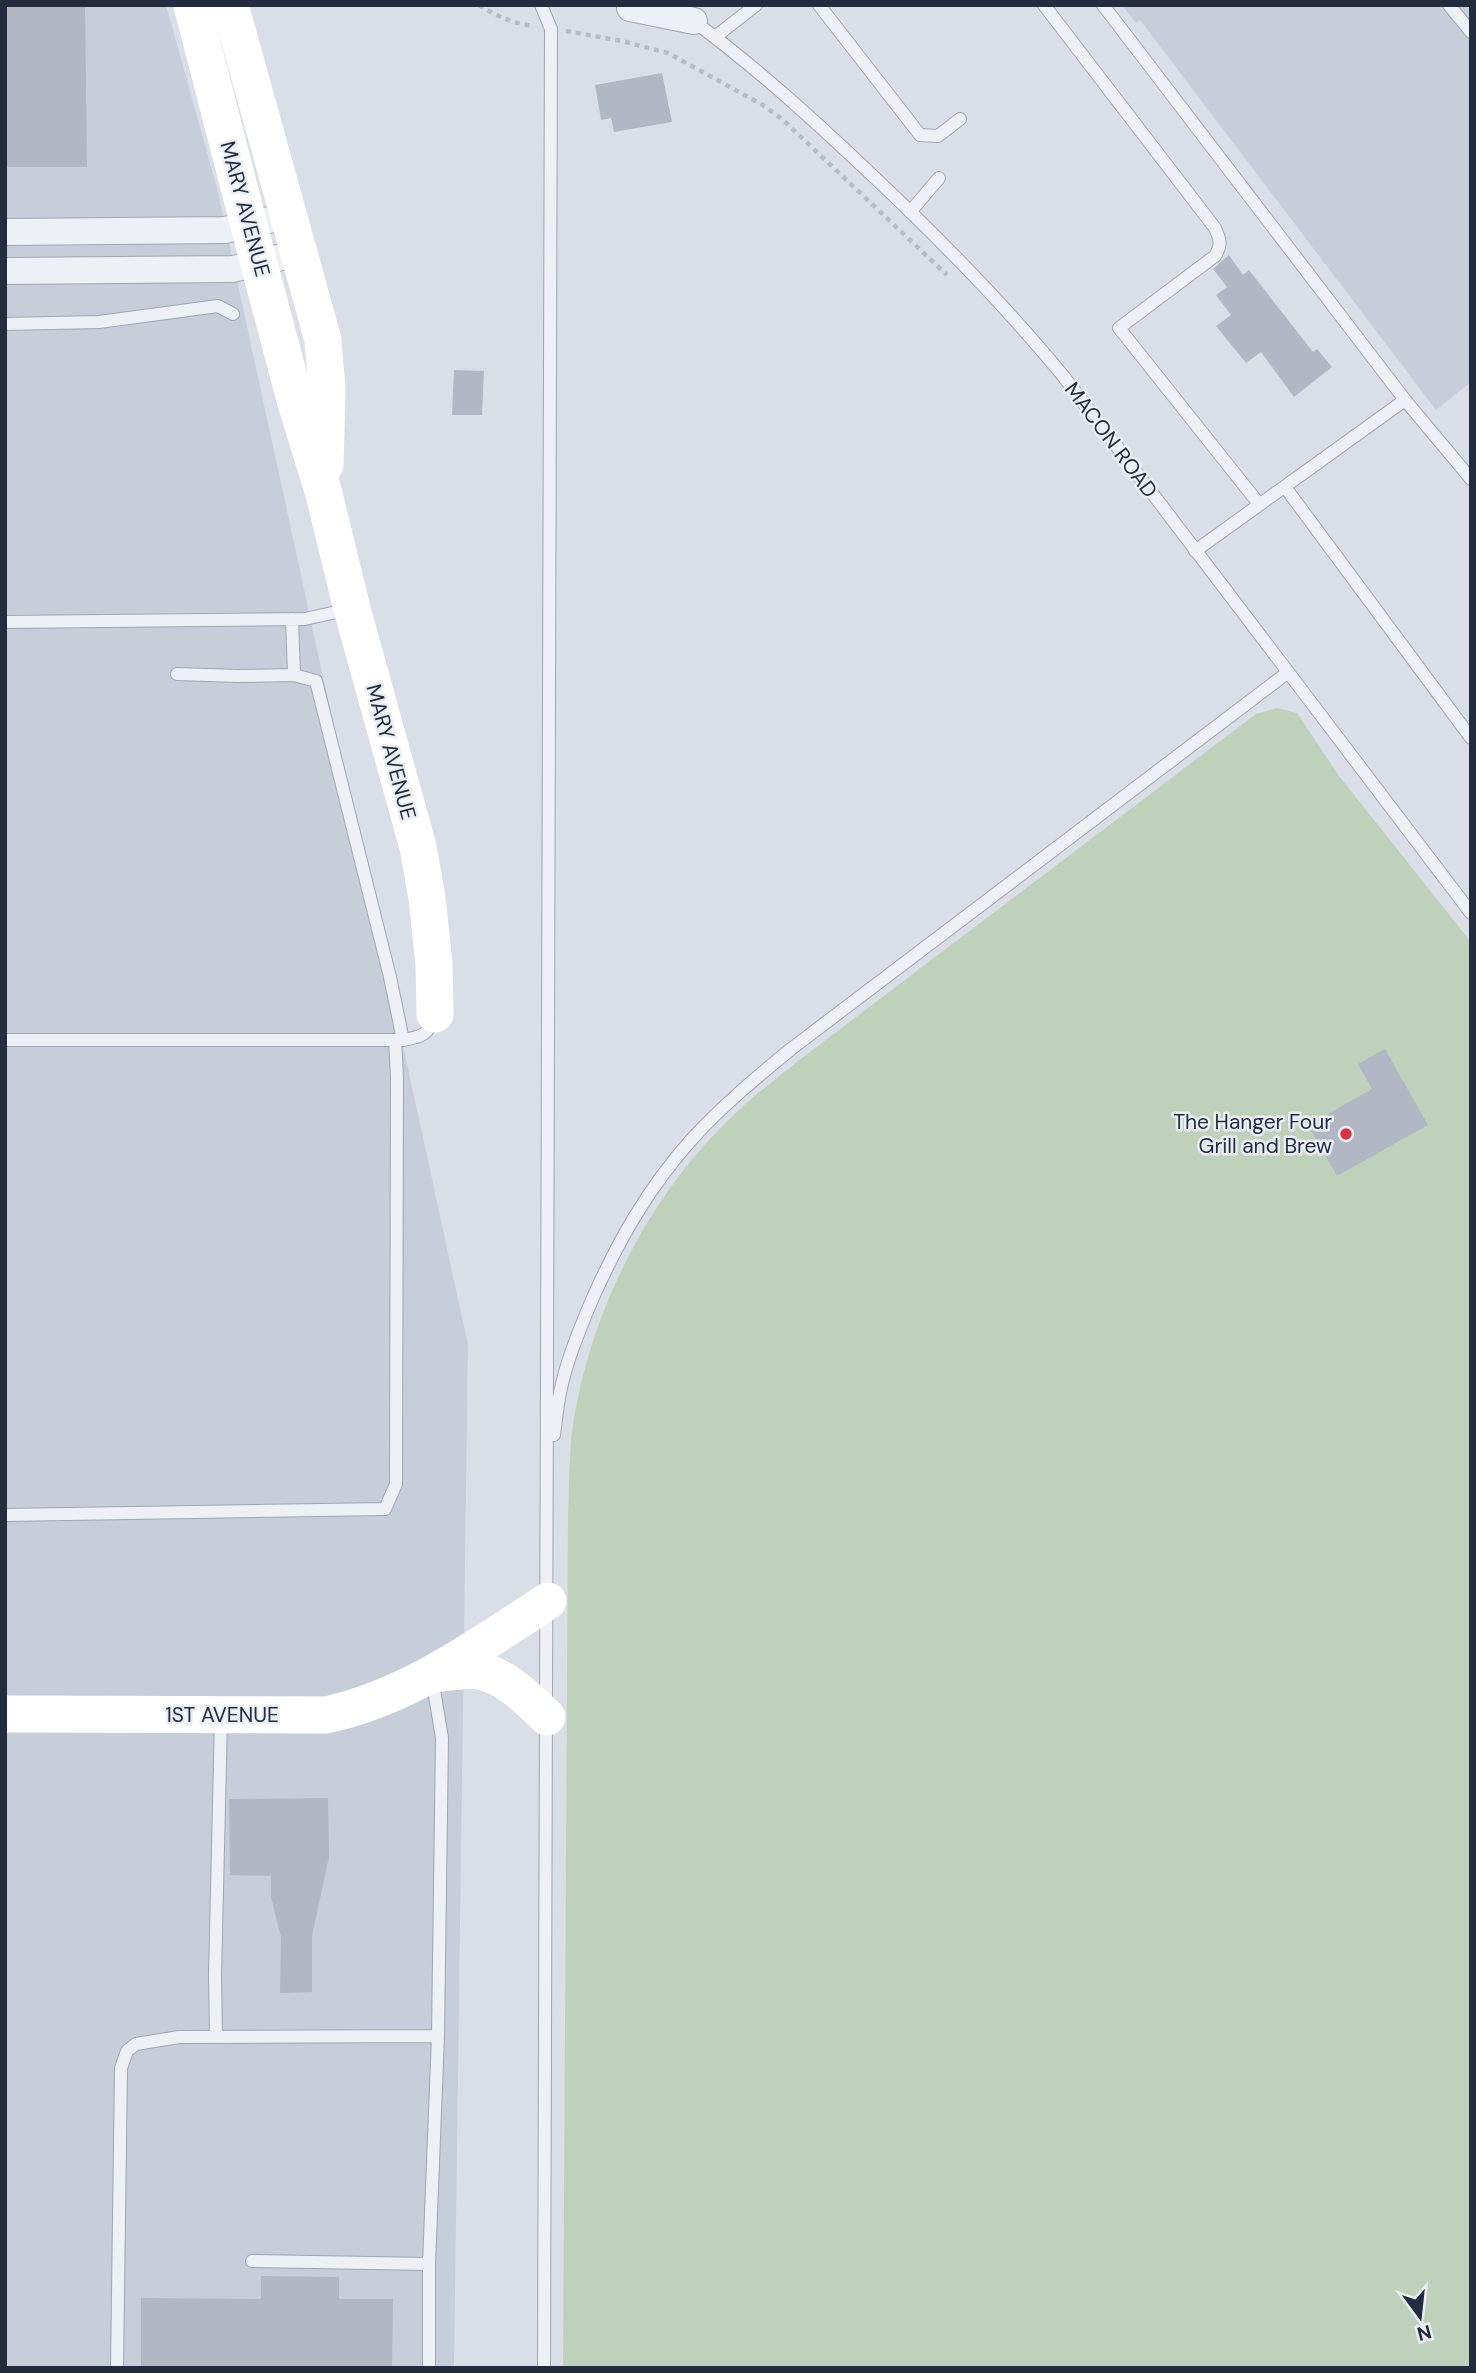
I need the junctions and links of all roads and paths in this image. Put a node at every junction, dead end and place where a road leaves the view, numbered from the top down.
1 (192, 5) edge
2 (230, 5) edge
3 (479, 5) edge
4 (541, 5) edge
5 (671, 5) edge
6 (756, 5) edge
7 (819, 5) edge
8 (1044, 5) edge
9 (1103, 5) edge
10 (1449, 5) edge
11 (626, 15) edge
12 (694, 21) junction
13 (537, 27) dead end
14 (1471, 32) edge
15 (580, 33) dead end
16 (715, 37) junction
17 (622, 41) junction
18 (960, 119) dead end
19 (939, 178) dead end
20 (910, 212) junction
21 (287, 216) junction
22 (249, 226) junction
23 (5, 232) edge
24 (298, 253) junction
25 (259, 264) junction
26 (5, 271) edge
27 (949, 278) dead end
28 (233, 314) dead end
29 (5, 324) edge
30 (1405, 400) junction
31 (1471, 479) edge
32 (1285, 487) junction
33 (324, 494) junction
34 (1259, 504) junction
35 (1195, 551) junction
36 (352, 609) junction
37 (292, 619) junction
38 (5, 622) edge
39 (1287, 673) junction
40 (177, 674) dead end
41 (294, 675) junction
42 (1471, 738) edge
43 (1471, 913) edge
44 (435, 1014) joint
45 (5, 1040) edge
46 (399, 1040) junction
47 (548, 1487) junction
48 (5, 1515) edge
49 (548, 1601) junction
50 (431, 1674) junction
51 (5, 1714) edge
52 (220, 1715) junction
53 (547, 1717) junction
54 (438, 2036) junction
55 (216, 2037) junction
56 (252, 2261) dead end
57 (429, 2264) junction
58 (117, 2368) edge
59 (429, 2368) edge
60 (544, 2368) edge

1 - 22 street, MARY AVENUE
2 - 21 street, MARY AVENUE
3 - 13 path
4 - 47 lane
5 - 12 lane, MACON ROAD
6 - 16 lane
7 - 18 lane
8 - 34 lane
9 - 30 lane
10 - 14 lane
11 - 12 street, MACON ROAD
11 - 17 path
12 - 16 lane, MACON ROAD
15 - 17 path
16 - 20 lane, MACON ROAD
17 - 27 path
19 - 20 lane
20 - 35 lane, MACON ROAD
21 - 22 street
21 - 24 street, MARY AVENUE
22 - 23 street
22 - 25 street, MARY AVENUE
24 - 25 street
24 - 33 street, MARY AVENUE
25 - 26 street
25 - 33 street, MARY AVENUE
28 - 29 lane
30 - 31 lane
30 - 32 lane
32 - 34 lane
32 - 42 lane
33 - 36 street, MARY AVENUE
34 - 35 lane
35 - 39 lane, MACON ROAD
36 - 37 lane
36 - 44 street, MARY AVENUE
37 - 38 lane
37 - 41 lane
39 - 43 lane, MACON ROAD
39 - 47 lane
40 - 41 lane
41 - 46 lane
44 - 46 lane
45 - 46 lane
46 - 48 lane
47 - 49 lane
49 - 50 street, 1ST AVENUE
49 - 53 lane
50 - 52 street, 1ST AVENUE
50 - 53 street, 1ST AVENUE
50 - 54 lane
51 - 52 street, 1ST AVENUE
52 - 55 lane
53 - 60 lane
54 - 55 lane
54 - 57 lane
55 - 58 lane
56 - 57 lane
57 - 59 lane

